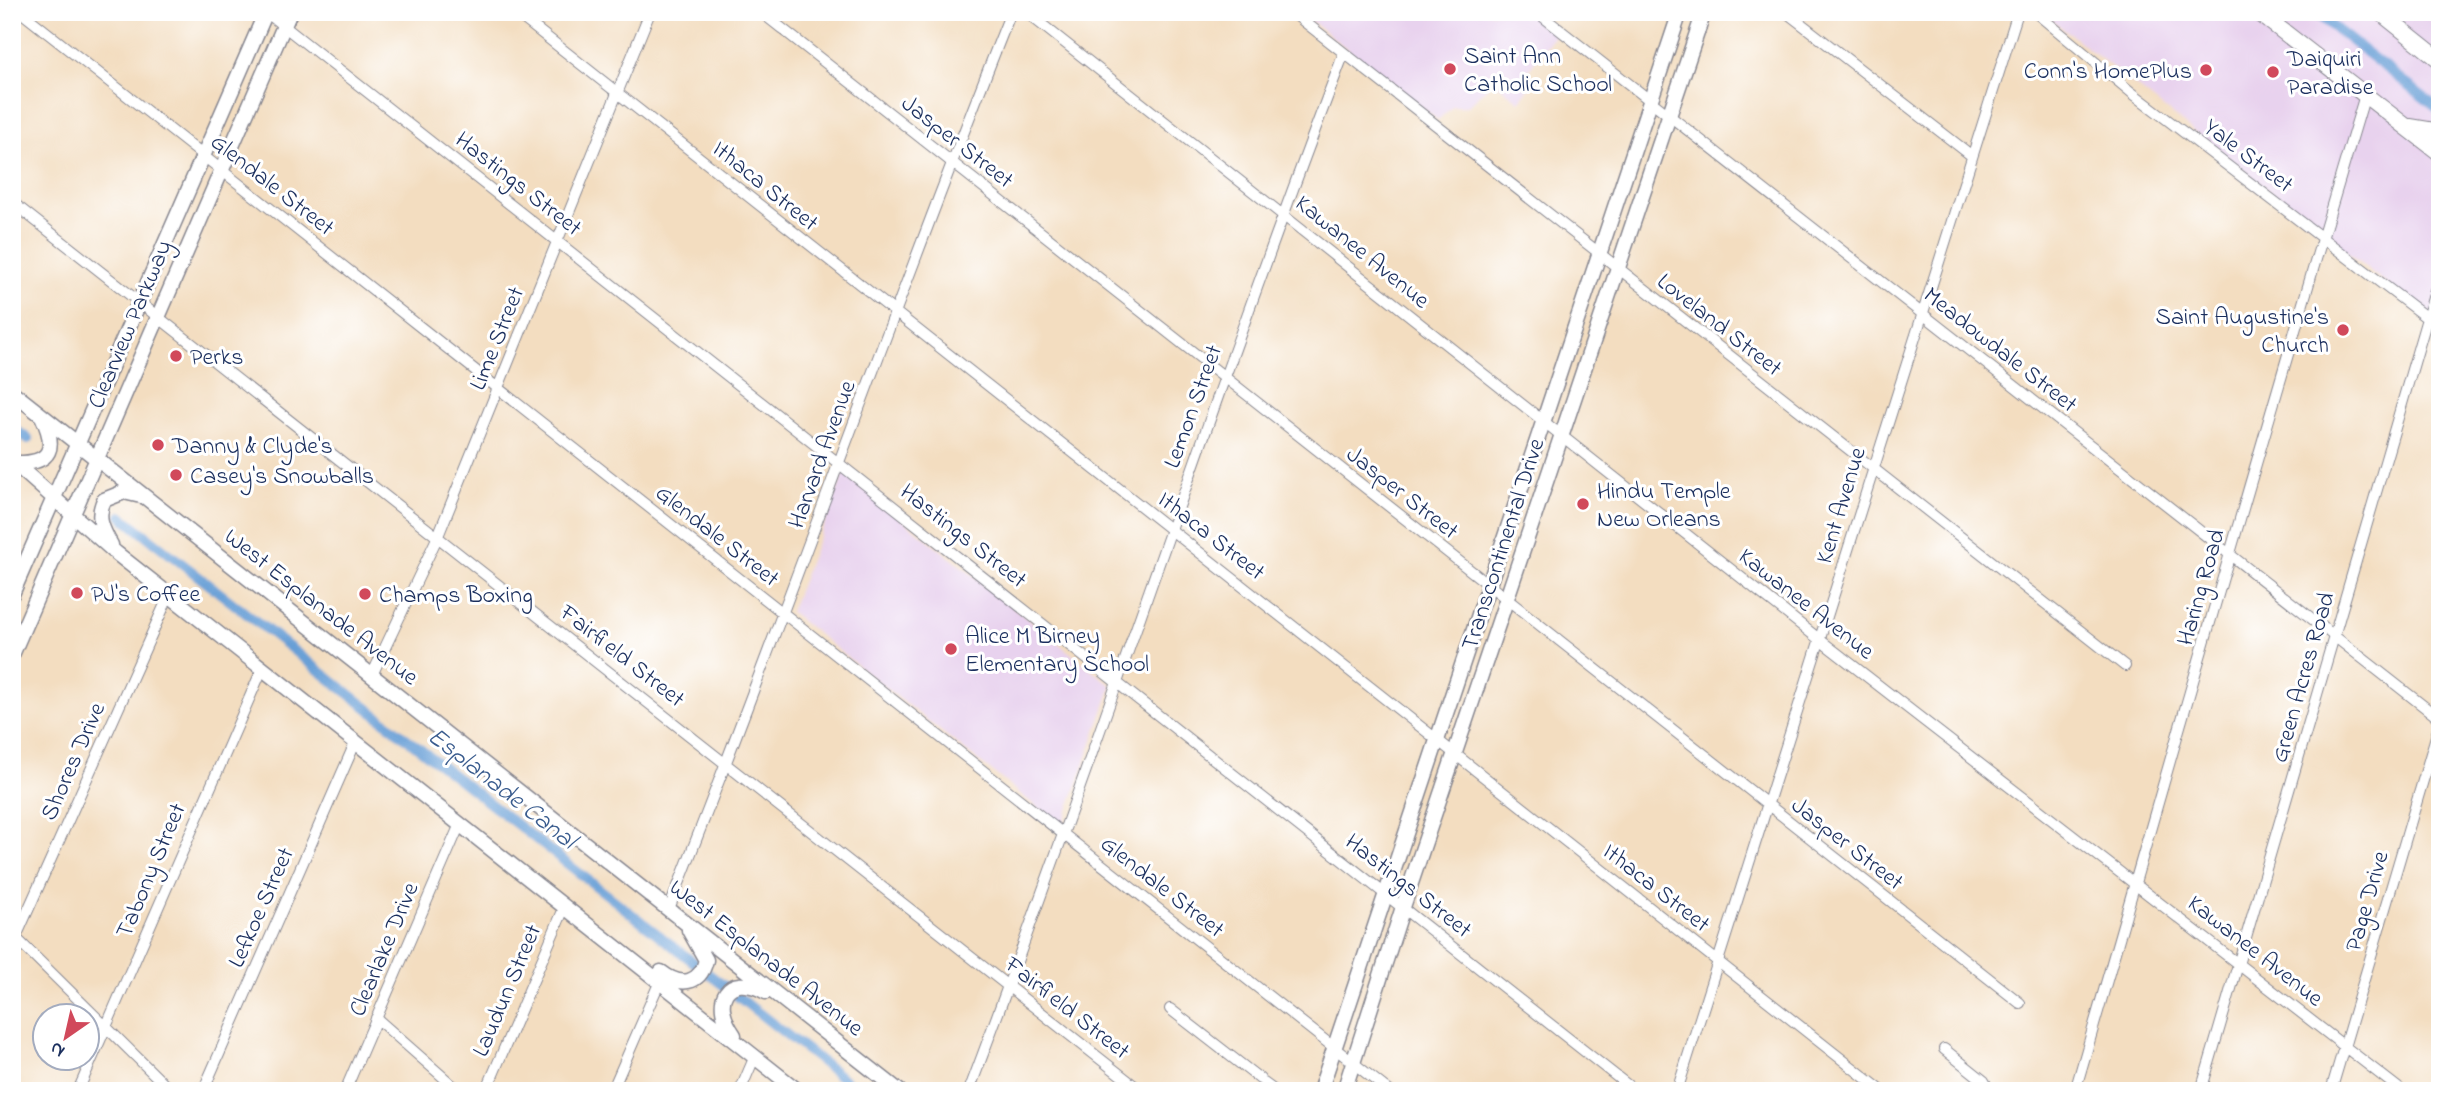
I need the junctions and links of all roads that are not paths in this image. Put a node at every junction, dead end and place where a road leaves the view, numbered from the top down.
1 (20, 12) edge
2 (266, 12) edge
3 (515, 12) edge
4 (650, 12) edge
5 (761, 12) edge
6 (1011, 12) edge
7 (1026, 12) edge
8 (1292, 12) edge
9 (1537, 12) edge
10 (1680, 12) edge
11 (1704, 12) edge
12 (1786, 12) edge
13 (2018, 12) edge
14 (2035, 12) edge
15 (2258, 12) edge
16 (2384, 14) edge
17 (287, 19) edge
18 (1344, 53) junction
19 (2440, 61) edge
20 (618, 93) junction
21 (2365, 95) junction
22 (1650, 102) junction
23 (1670, 117) junction
24 (2404, 126) junction
25 (2440, 132) edge
26 (2440, 153) edge
27 (204, 156) junction
28 (1972, 156) junction
29 (951, 162) junction
30 (221, 169) junction
31 (12, 202) edge
32 (1282, 214) junction
33 (2324, 239) junction
34 (558, 240) junction
35 (1599, 255) junction
36 (1618, 271) junction
37 (2440, 274) edge
38 (140, 303) junction
39 (157, 315) junction
40 (895, 315) junction
41 (1922, 315) junction
42 (2428, 319) junction
43 (2440, 328) edge
44 (1225, 378) junction
45 (499, 390) junction
46 (12, 392) edge
47 (42, 416) junction
48 (1544, 422) junction
49 (1562, 436) junction
50 (79, 443) junction
51 (97, 458) junction
52 (14, 462) edge
53 (839, 463) junction
54 (1873, 470) junction
55 (146, 497) junction
56 (53, 500) junction
57 (72, 516) junction
58 (1170, 529) junction
59 (438, 536) junction
60 (116, 553) junction
61 (2232, 554) junction
62 (1489, 587) junction
63 (170, 593) junction
64 (12, 594) edge
65 (1508, 602) junction
66 (785, 614) junction
67 (2336, 638) junction
68 (1820, 640) junction
69 (12, 655) edge
70 (2125, 666) dead end
71 (263, 667) junction
72 (372, 675) junction
73 (1116, 683) junction
74 (2440, 721) edge
75 (1437, 740) junction
76 (356, 741) junction
77 (1456, 755) junction
78 (727, 763) junction
79 (1769, 807) junction
80 (460, 824) junction
81 (1064, 834) junction
82 (2135, 882) junction
83 (1387, 894) junction
84 (565, 906) junction
85 (1403, 906) junction
86 (668, 909) junction
87 (681, 918) junction
88 (590, 926) junction
89 (13, 940) edge
90 (1719, 962) junction
91 (2239, 963) junction
92 (660, 981) junction
93 (1008, 986) junction
94 (2020, 1003) dead end
95 (795, 1009) junction
96 (1170, 1009) dead end
97 (376, 1018) junction
98 (107, 1026) junction
99 (742, 1046) junction
100 (1335, 1047) junction
101 (2345, 1047) junction
102 (1944, 1049) dead end
103 (755, 1056) junction
104 (1353, 1063) junction
105 (78, 1091) edge
106 (171, 1091) edge
107 (203, 1091) edge
108 (345, 1091) edge
109 (459, 1091) edge
110 (486, 1091) edge
111 (612, 1091) edge
112 (740, 1091) edge
113 (798, 1091) edge
114 (900, 1091) edge
115 (969, 1091) edge
116 (1141, 1091) edge
117 (1275, 1091) edge
118 (1320, 1091) edge
119 (1344, 1091) edge
120 (1389, 1091) edge
121 (1635, 1091) edge
122 (1678, 1091) edge
123 (1882, 1091) edge
124 (1990, 1091) edge
125 (2075, 1091) edge
126 (2201, 1091) edge
127 (2331, 1091) edge
128 (2402, 1091) edge

1 - 27 street, Glendale Street
2 - 17 street, Hastings Street
2 - 27 main road, Clearview Parkway
3 - 20 street, Ithaca Street
4 - 20 street, Lime Street
5 - 29 street, Jasper Street
6 - 29 street, Harvard Avenue
7 - 32 street, Kawanee Avenue
8 - 18 street, Loveland Street
9 - 22 street, Meadowdale Street
10 - 22 main road, Transcontinental Drive
11 - 23 main road, Transcontinental Drive
12 - 28 street
13 - 28 street, Kent Avenue
14 - 33 street, Yale Street
15 - 21 main road
16 - 19 main road
17 - 30 main road, Clearview Parkway
17 - 34 street, Hastings Street
18 - 32 street, Lemon Street
18 - 35 street, Loveland Street
20 - 34 street, Lime Street
20 - 40 street, Ithaca Street
21 - 24 main road
21 - 33 street, Haring Road
22 - 23 street, Meadowdale Street
22 - 35 main road, Transcontinental Drive
23 - 36 main road, Transcontinental Drive
23 - 41 street, Meadowdale Street
24 - 25 main road
24 - 26 main road
27 - 30 street, Glendale Street
27 - 38 main road, Clearview Parkway
28 - 41 street, Kent Avenue
29 - 40 street, Harvard Avenue
29 - 44 street, Jasper Street
30 - 39 main road, Clearview Parkway
30 - 45 street, Glendale Street
31 - 38 street, Fairfield Street
32 - 44 street, Lemon Street
32 - 48 street, Kawanee Avenue
33 - 42 street, Yale Street
33 - 61 street, Haring Road
34 - 45 street, Lime Street
34 - 53 street, Hastings Street
35 - 36 street, Loveland Street
35 - 48 main road, Transcontinental Drive
36 - 49 main road, Transcontinental Drive
36 - 54 street, Loveland Street
37 - 42 street, Green Acres Road
38 - 39 street, Fairfield Street
38 - 50 main road, Clearview Parkway
39 - 51 main road, Clearview Parkway
39 - 59 street, Fairfield Street
40 - 53 street, Harvard Avenue
40 - 58 street, Ithaca Street
41 - 54 street, Kent Avenue
41 - 61 street, Meadowdale Street
42 - 43 street, Yale Street
42 - 67 street, Green Acres Road
44 - 58 street, Lemon Street
44 - 62 street, Jasper Street
45 - 59 street, Lime Street
45 - 66 street, Glendale Street
46 - 47 main road, West Esplanade Avenue
47 - 50 main road, West Esplanade Avenue
47 - 52 main road
48 - 49 street, Kawanee Avenue
48 - 62 main road, Transcontinental Drive
49 - 65 main road, Transcontinental Drive
49 - 68 street, Kawanee Avenue
50 - 51 main road, West Esplanade Avenue
50 - 56 main road, Clearview Parkway
51 - 55 main road, West Esplanade Avenue
51 - 57 main road, Clearview Parkway
52 - 56 main road
53 - 66 street, Harvard Avenue
53 - 73 street, Hastings Street
54 - 68 street, Kent Avenue
54 - 70 street, Loveland Street
55 - 60 main road
55 - 72 main road, West Esplanade Avenue
56 - 57 main road
56 - 64 main road, Clearview Parkway
57 - 60 main road
57 - 69 main road, Clearview Parkway
58 - 73 street, Lemon Street
58 - 75 street, Ithaca Street
59 - 72 street, Lime Street
59 - 78 street, Fairfield Street
60 - 63 main road
61 - 67 street, Meadowdale Street
61 - 82 street, Haring Road
62 - 65 street, Jasper Street
62 - 75 main road, Transcontinental Drive
63 - 71 main road
63 - 89 street, Shores Drive
65 - 77 main road, Transcontinental Drive
65 - 79 street, Jasper Street
66 - 78 street, Harvard Avenue
66 - 81 street, Glendale Street
67 - 74 street, Meadowdale Street
67 - 91 street, Green Acres Road
68 - 79 street, Kent Avenue
68 - 82 street, Kawanee Avenue
71 - 76 main road
71 - 98 street, Tabony Street
72 - 86 main road, West Esplanade Avenue
73 - 81 street, Lemon Street
73 - 83 street, Hastings Street
74 - 101 street, Page Drive
75 - 77 street, Ithaca Street
75 - 83 main road, Transcontinental Drive
76 - 80 main road
76 - 107 street, Lefkoe Street
77 - 85 main road, Transcontinental Drive
77 - 90 street, Ithaca Street
78 - 86 street, Harvard Avenue
78 - 93 street, Fairfield Street
79 - 90 street, Kent Avenue
79 - 94 street, Jasper Street
80 - 84 main road
80 - 97 street, Clearlake Drive
81 - 93 street, Lemon Street
81 - 100 street, Glendale Street
82 - 91 street, Kawanee Avenue
82 - 125 street, Haring Road
83 - 85 street, Hastings Street
83 - 100 main road, Transcontinental Drive
84 - 88 main road
84 - 110 street, Laudun Street
85 - 104 main road, Transcontinental Drive
85 - 121 street, Hastings Street
86 - 87 main road, West Esplanade Avenue
87 - 88 main road
87 - 95 main road, West Esplanade Avenue
88 - 92 main road
89 - 98 street
90 - 122 street, Kent Avenue
90 - 123 street, Ithaca Street
91 - 101 street, Kawanee Avenue
91 - 126 street, Green Acres Road
92 - 99 main road
92 - 111 street
93 - 115 street, Lemon Street
93 - 116 street, Fairfield Street
95 - 99 main road
95 - 114 main road, West Esplanade Avenue
96 - 117 street
97 - 108 street, Clearlake Drive
97 - 109 street
98 - 105 street, Tabony Street
98 - 106 street
99 - 103 main road
100 - 104 street, Glendale Street
100 - 118 main road, Transcontinental Drive
101 - 127 street, Page Drive
101 - 128 street, Kawanee Avenue
102 - 124 street
103 - 112 street
103 - 113 main road
104 - 119 main road, Transcontinental Drive
104 - 120 street, Glendale Street

